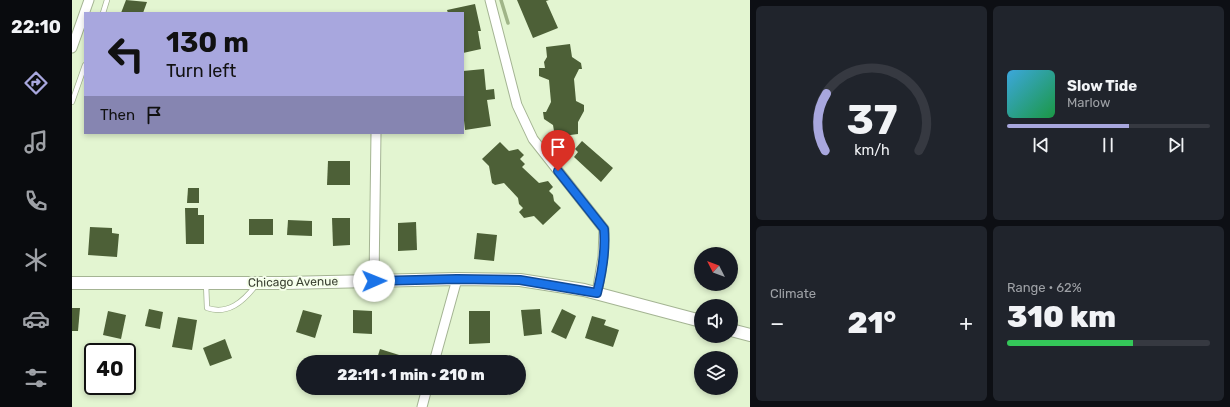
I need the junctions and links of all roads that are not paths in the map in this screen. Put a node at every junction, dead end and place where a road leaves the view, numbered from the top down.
1 (89, 0) edge
2 (107, 0) edge
3 (490, 0) edge
4 (85, 12) edge
5 (103, 12) edge
6 (84, 14) edge
7 (72, 48) edge
8 (84, 68) edge
9 (72, 102) edge
10 (376, 134) edge
11 (457, 279) junction
12 (374, 281) junction
13 (72, 283) edge
14 (206, 283) junction
15 (257, 283) junction
16 (597, 293) junction
17 (694, 319) edge
18 (738, 332) edge
19 (750, 335) edge
20 (436, 355) edge
21 (425, 395) edge
22 (422, 407) edge

1 - 4 street
2 - 5 lane
3 - 16 street
6 - 7 street
8 - 9 lane
10 - 12 street
11 - 12 street, Chicago Avenue
11 - 16 street, Chicago Avenue
11 - 20 street
12 - 15 street, Chicago Avenue
13 - 14 street, Chicago Avenue
14 - 15 street, Chicago Avenue
14 - 15 lane
16 - 17 street, Chicago Avenue
18 - 19 street
21 - 22 street

